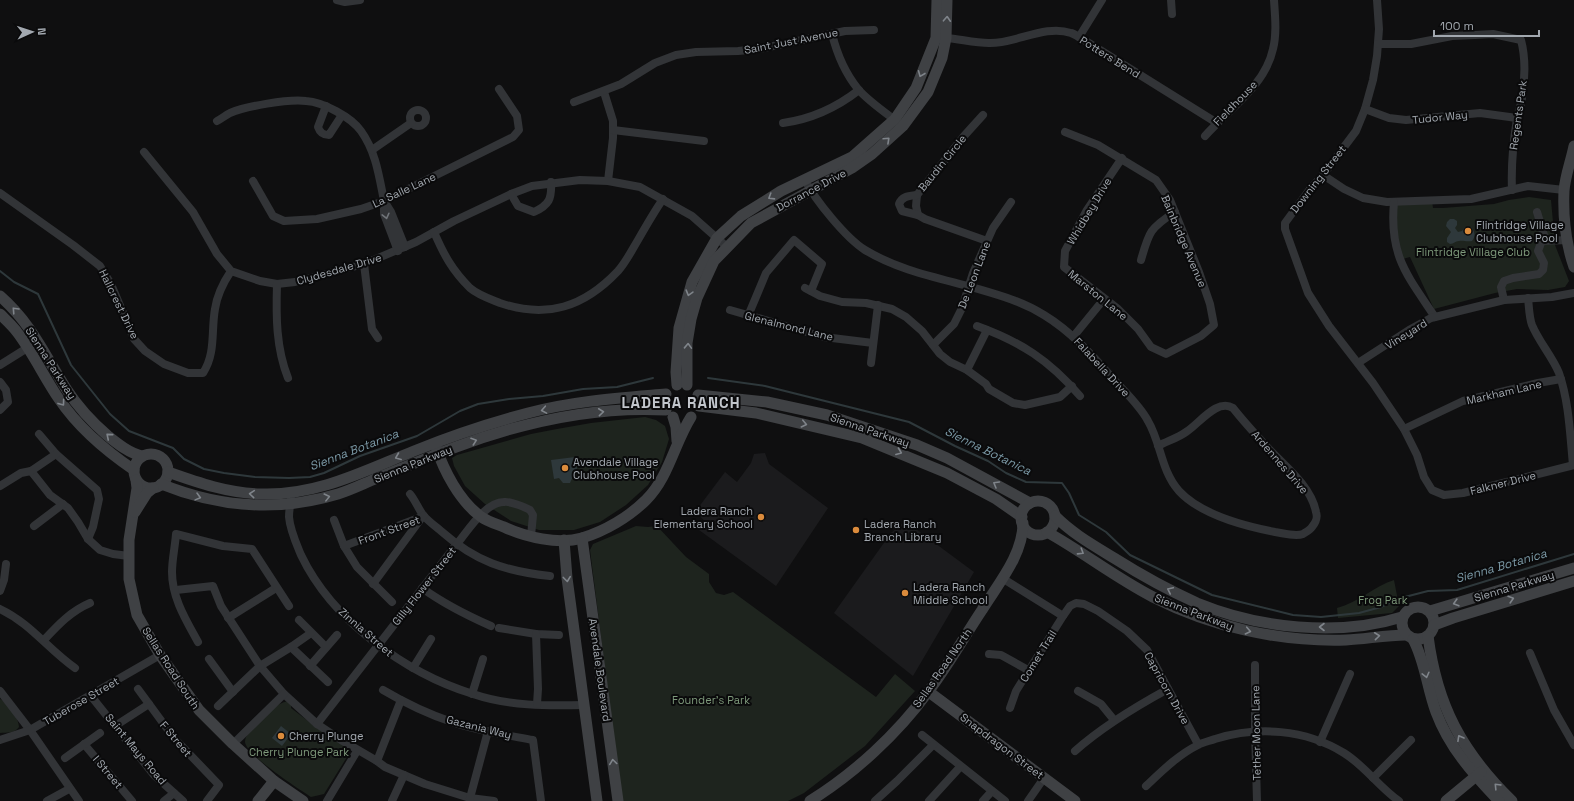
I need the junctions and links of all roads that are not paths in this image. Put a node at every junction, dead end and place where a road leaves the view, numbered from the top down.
1 (337, 0) edge
2 (360, 0) edge
3 (937, 0) edge
4 (947, 0) edge
5 (1102, 0) edge
6 (1171, 0) edge
7 (1274, 0) edge
8 (1377, 0) edge
9 (1172, 14) dead end
10 (874, 30) dead end
11 (832, 34) junction
12 (1079, 37) junction
13 (941, 38) junction
14 (1378, 44) junction
15 (499, 89) dead end
16 (859, 90) junction
17 (604, 92) junction
18 (574, 102) dead end
19 (326, 106) junction
20 (1365, 109) junction
21 (342, 115) junction
22 (983, 115) dead end
23 (1517, 118) junction
24 (217, 121) dead end
25 (899, 122) junction
26 (1217, 122) junction
27 (411, 123) dead end
28 (783, 123) dead end
29 (613, 130) junction
30 (1065, 132) dead end
31 (1205, 136) dead end
32 (704, 140) dead end
33 (1574, 146) edge
34 (372, 150) junction
35 (144, 152) dead end
36 (1122, 158) junction
37 (1323, 175) junction
38 (253, 181) dead end
39 (608, 181) junction
40 (552, 182) junction
41 (808, 185) junction
42 (1512, 190) junction
43 (1564, 190) junction
44 (0, 193) edge
45 (511, 194) junction
46 (917, 195) junction
47 (664, 199) junction
48 (384, 201) junction
49 (1011, 202) dead end
50 (1394, 202) junction
51 (1175, 212) junction
52 (1536, 212) dead end
53 (918, 215) junction
54 (434, 232) junction
55 (718, 238) junction
56 (1568, 240) junction
57 (987, 241) junction
58 (1541, 241) junction
59 (727, 247) junction
60 (401, 249) junction
61 (1141, 260) dead end
62 (364, 264) junction
63 (1064, 267) joint
64 (1574, 267) edge
65 (230, 271) junction
66 (277, 284) junction
67 (969, 287) junction
68 (1574, 293) edge
69 (0, 296) edge
70 (1528, 298) junction
71 (1104, 299) junction
72 (1504, 300) junction
73 (878, 305) junction
74 (730, 310) dead end
75 (0, 314) edge
76 (748, 316) junction
77 (1435, 317) junction
78 (977, 326) dead end
79 (987, 330) junction
80 (1073, 337) junction
81 (378, 338) dead end
82 (873, 343) junction
83 (933, 345) junction
84 (29, 350) junction
85 (1166, 354) joint
86 (872, 363) dead end
87 (1358, 363) junction
88 (0, 365) edge
89 (967, 370) junction
90 (984, 372) dead end
91 (976, 376) junction
92 (288, 378) dead end
93 (1561, 379) junction
94 (0, 382) edge
95 (682, 385) junction
96 (1072, 386) junction
97 (67, 391) junction
98 (666, 394) junction
99 (1080, 396) dead end
100 (698, 401) junction
101 (0, 410) edge
102 (670, 414) junction
103 (691, 417) junction
104 (1404, 429) junction
105 (39, 434) dead end
106 (678, 442) junction
107 (434, 443) junction
108 (1158, 446) junction
109 (56, 454) junction
110 (438, 454) junction
111 (142, 456) junction
112 (1574, 464) edge
113 (31, 471) junction
114 (168, 472) junction
115 (135, 475) junction
116 (0, 486) edge
117 (157, 486) junction
118 (1432, 490) joint
119 (410, 494) dead end
120 (291, 498) junction
121 (1030, 503) junction
122 (63, 504) junction
123 (134, 514) junction
124 (424, 516) junction
125 (480, 516) junction
126 (1055, 516) junction
127 (334, 520) dead end
128 (1022, 520) junction
129 (34, 526) dead end
130 (1310, 530) joint
131 (1042, 533) junction
132 (532, 536) junction
133 (582, 538) junction
134 (88, 539) junction
135 (564, 540) junction
136 (456, 545) junction
137 (344, 546) junction
138 (1018, 550) junction
139 (129, 556) junction
140 (6, 564) dead end
141 (1574, 568) edge
142 (550, 576) dead end
143 (1002, 578) junction
144 (1574, 581) edge
145 (374, 584) junction
146 (276, 588) junction
147 (422, 588) junction
148 (176, 590) junction
149 (0, 591) edge
150 (392, 602) dead end
151 (90, 603) dead end
152 (289, 606) dead end
153 (1070, 606) joint
154 (0, 609) edge
155 (1430, 611) junction
156 (1063, 616) junction
157 (1402, 617) junction
158 (228, 618) junction
159 (299, 620) dead end
160 (1434, 625) junction
161 (311, 633) junction
162 (536, 634) junction
163 (337, 635) dead end
164 (559, 636) dead end
165 (1428, 636) junction
166 (1410, 637) junction
167 (431, 639) dead end
168 (44, 640) junction
169 (198, 642) dead end
170 (378, 645) junction
171 (291, 647) junction
172 (326, 648) junction
173 (1530, 653) dead end
174 (989, 654) dead end
175 (160, 655) junction
176 (209, 659) dead end
177 (483, 659) dead end
178 (1256, 664) dead end
179 (260, 666) junction
180 (310, 666) junction
181 (75, 668) dead end
182 (413, 668) junction
183 (1028, 670) junction
184 (1350, 674) dead end
185 (328, 682) dead end
186 (138, 688) dead end
187 (1168, 689) junction
188 (383, 690) dead end
189 (0, 691) edge
190 (1078, 691) dead end
191 (233, 692) junction
192 (928, 692) junction
193 (284, 694) junction
194 (472, 694) junction
195 (91, 696) junction
196 (401, 700) junction
197 (149, 704) junction
198 (537, 704) junction
199 (584, 705) junction
200 (218, 706) dead end
201 (1010, 708) dead end
202 (1114, 720) junction
203 (318, 724) junction
204 (115, 726) junction
205 (30, 730) junction
206 (488, 731) junction
207 (1255, 731) junction
208 (100, 734) dead end
209 (922, 735) dead end
210 (0, 740) edge
211 (1412, 740) dead end
212 (1320, 742) junction
213 (84, 744) junction
214 (233, 744) junction
215 (1198, 744) junction
216 (933, 745) junction
217 (1574, 745) edge
218 (357, 751) junction
219 (1075, 751) dead end
220 (64, 758) dead end
221 (377, 761) junction
222 (960, 767) junction
223 (1479, 773) junction
224 (404, 775) junction
225 (1044, 778) junction
226 (1373, 778) junction
227 (274, 781) junction
228 (1146, 786) dead end
229 (69, 789) junction
230 (992, 792) junction
231 (174, 793) junction
232 (470, 798) junction
233 (47, 801) edge
234 (79, 801) edge
235 (132, 801) edge
236 (164, 801) edge
237 (183, 801) edge
238 (206, 801) edge
239 (258, 801) edge
240 (303, 801) edge
241 (327, 801) edge
242 (392, 801) edge
243 (494, 801) edge
244 (541, 801) edge
245 (597, 801) edge
246 (618, 801) edge
247 (810, 801) edge
248 (875, 801) edge
249 (929, 801) edge
250 (983, 801) edge
251 (1005, 801) edge
252 (1028, 801) edge
253 (1075, 801) edge
254 (1257, 801) edge
255 (1399, 801) edge
256 (1446, 801) edge
257 (1499, 801) edge
258 (1512, 801) edge

1 - 2 street
3 - 13 main road, Dorrance Drive
13 -> 4 main road, Dorrance Drive
5 - 12 street
6 - 9 street
7 - 26 street, Fieldhouse
8 - 14 street, Downing Street
10 - 11 street, Saint Just Avenue
11 - 16 street
11 - 17 street, Saint Just Avenue
12 - 13 street, Potters Bend
12 - 26 street, Potters Bend
13 - 25 main road, Dorrance Drive
14 - 20 street, Downing Street
14 - 23 street, Regents Park
15 - 48 street, La Salle Lane
16 - 25 street
16 - 28 street
17 - 18 street, Saint Just Avenue
17 - 29 street
19 - 21 street
19 - 21 street
19 - 24 street
20 - 23 street, Tudor Way
20 - 37 street, Downing Street
21 - 34 street
22 - 46 street, Baudin Circle
23 - 42 street, Regents Park
25 - 41 main road, Dorrance Drive
26 - 31 street, Fieldhouse
27 - 34 street
29 - 32 street
29 - 39 street
30 - 36 street, Bainbridge Avenue
33 - 43 main road
34 - 48 street
35 - 65 street
36 - 51 street, Bainbridge Avenue
36 - 63 street, Whidbey Drive
37 - 50 street
37 - 87 street, Downing Street
38 - 48 street, La Salle Lane
39 - 40 street, Clydesdale Drive
39 - 47 street, Clydesdale Drive
40 - 45 street, Clydesdale Drive
40 - 45 street
41 -> 55 main road, Dorrance Drive
41 - 59 main road, Dorrance Drive
41 - 67 street, Falabella Drive
42 - 43 street
42 - 50 street
43 - 56 main road
44 - 65 street, Hallcrest Drive
45 - 54 street, Clydesdale Drive
46 - 53 street, Baudin Circle
46 - 53 street
47 - 54 street
47 - 55 street, Clydesdale Drive
48 - 60 street
49 - 57 street, De Leon Lane
50 - 77 street
51 - 61 street
51 - 85 street, Bainbridge Avenue
52 - 58 street
53 - 57 street
54 - 60 street, Clydesdale Drive
55 - 59 street, Clydesdale Drive
55 -> 95 main road, Dorrance Drive
56 - 58 street
56 - 64 main road
57 - 67 street, De Leon Lane
58 - 72 street
95 -> 59 main road, Dorrance Drive
60 - 62 street, Clydesdale Drive
62 - 66 street, Clydesdale Drive
62 - 81 street
63 - 71 street, Marston Lane
65 - 66 street, Clydesdale Drive
66 - 92 street
67 - 80 street, Falabella Drive
67 - 83 street, De Leon Lane
68 - 70 street, Vineyard
97 -> 69 main road, Sienna Parkway
70 - 72 street, Vineyard
70 - 93 street
71 - 80 street
71 - 85 street, Marston Lane
72 - 77 street, Vineyard
73 - 76 street
73 - 82 street
73 - 83 street
74 - 76 street, Glenalmond Lane
75 - 84 main road, Sienna Parkway
76 - 82 street, Glenalmond Lane
77 - 87 street, Vineyard
78 - 79 street
79 - 89 street
79 - 96 street
80 - 108 street, Falabella Drive
82 - 86 street
83 - 89 street
84 - 88 street
84 - 97 main road
84 -> 115 main road, Sienna Parkway
87 - 104 street, Downing Street
89 - 91 street
90 - 91 street
91 - 96 street
93 - 104 street, Markham Lane
93 - 112 street
94 - 101 street
95 - 98 main road
95 - 100 main road
96 - 99 street
111 -> 97 main road, Sienna Parkway
98 - 102 main road
98 -> 107 main road, Sienna Parkway
100 - 103 main road
121 -> 100 main road, Sienna Parkway
100 -> 128 main road, Sienna Parkway
102 - 103 main road, Sienna Parkway
102 - 106 main road
110 -> 102 main road, Sienna Parkway
103 - 106 main road
104 - 118 street, Downing Street
105 - 109 street
106 - 133 main road
107 - 110 main road
107 -> 120 main road, Sienna Parkway
108 - 130 street, Falabella Drive
108 - 130 street, Ardennes Drive
109 - 113 street
109 - 134 street
120 -> 110 main road, Sienna Parkway
110 - 125 main road
111 - 114 main road, Sienna Parkway
111 - 115 main road
112 - 118 street, Falkner Drive
113 - 116 street
113 - 122 street
114 - 117 main road
120 -> 114 main road, Sienna Parkway
115 - 117 main road, Sienna Parkway
115 - 123 main road, Sellas Road South
117 -> 120 main road, Sienna Parkway
117 - 123 main road, Sellas Road South
119 - 124 street
120 - 170 street, Zinnia Street
121 - 126 main road, Sienna Parkway
121 - 128 main road
122 - 129 street
122 - 134 street
123 - 139 main road, Sellas Road South
124 - 136 street
124 - 137 street, Front Street
124 - 145 street, Front Street
125 - 132 main road
125 - 132 street, Gilly Flower Street
125 - 136 street, Gilly Flower Street
126 - 131 main road
157 -> 126 main road, Sienna Parkway
127 - 137 street, Front Street
128 - 131 main road, Sienna Parkway
128 - 138 main road, Sellas Road North
131 - 138 main road, Sellas Road North
131 -> 166 main road, Sienna Parkway
132 - 135 main road
133 - 135 main road
246 -> 133 main road, Avendale Boulevard
134 - 139 street
135 -> 199 main road, Avendale Boulevard
136 - 142 street
136 - 147 street, Gilly Flower Street
137 - 145 street, Front Street
138 - 143 main road, Sellas Road North
139 - 175 main road, Sellas Road South
140 - 149 street
141 -> 155 main road, Sienna Parkway
143 - 156 street
143 - 192 main road, Sellas Road North
160 -> 144 main road, Sienna Parkway
145 - 150 street, Front Street
146 - 148 street
146 - 152 street
146 - 158 street
147 - 162 street
147 - 170 street, Gilly Flower Street
148 - 158 street
148 - 169 street
151 - 168 street
153 - 156 street, Comet Trail
153 - 187 street, Capricorn Drive
154 - 168 street
155 - 157 main road, Sienna Parkway
155 - 160 main road
156 - 183 street, Comet Trail
157 - 166 main road
158 - 179 street
159 - 161 street
160 - 165 main road
161 - 171 street
161 - 172 street
162 - 164 street
162 - 198 street
163 - 172 street
165 - 166 main road, Sienna Parkway
223 -> 165 main road
166 -> 223 main road
167 - 182 street
168 - 181 street
170 - 182 street, Zinnia Street
170 - 203 street, Gilly Flower Street
171 - 179 street
171 - 180 street
172 - 180 street
173 - 217 street
174 - 183 street
175 - 195 street, Tuberose Street
175 - 214 main road, Sellas Road South
176 - 191 street
177 - 194 street
178 - 207 street, Tether Moon Lane
179 - 191 street
179 - 193 street
180 - 185 street
182 - 194 street, Zinnia Street
183 - 201 street, Comet Trail
184 - 212 street
186 - 197 street, F Street
187 - 202 street
187 - 215 street, Capricorn Drive
188 - 196 street, Gazania Way
189 - 205 street
190 - 202 street
191 - 200 street
192 - 225 main road, Snapdragon Street
192 - 247 main road, Sellas Road North
193 - 203 street
193 - 214 street
194 - 198 street, Zinnia Street
195 - 204 street, Saint Mays Road
195 - 205 street, Tuberose Street
196 - 206 street, Gazania Way
196 - 221 street
197 - 204 street
197 - 238 street, F Street
198 - 199 street, Zinnia Street
199 - 245 main road, Avendale Boulevard
202 - 219 street
203 - 218 street
204 - 231 street, Saint Mays Road
205 - 210 street, Tuberose Street
205 - 229 street
206 - 232 street
206 - 244 street, Gazania Way
207 - 212 street
207 - 215 street
207 - 254 street, Tether Moon Lane
208 - 213 street
209 - 216 street
211 - 226 street
212 - 226 street
213 - 220 street
213 - 235 street, I Street
214 - 227 main road, Sellas Road South
215 - 228 street
216 - 222 street
216 - 248 street
218 - 221 street
218 - 241 street
221 - 224 street
222 - 230 street
222 - 249 street
223 - 256 main road
223 - 257 main road
258 -> 223 main road
224 - 232 street
224 - 242 street
225 - 252 street
225 - 253 main road, Snapdragon Street
226 - 255 street
227 - 239 main road
227 - 240 main road, Sellas Road South
229 - 233 street
229 - 234 street
230 - 250 street
230 - 251 street
231 - 236 street
231 - 237 street, Saint Mays Road
232 - 243 street

